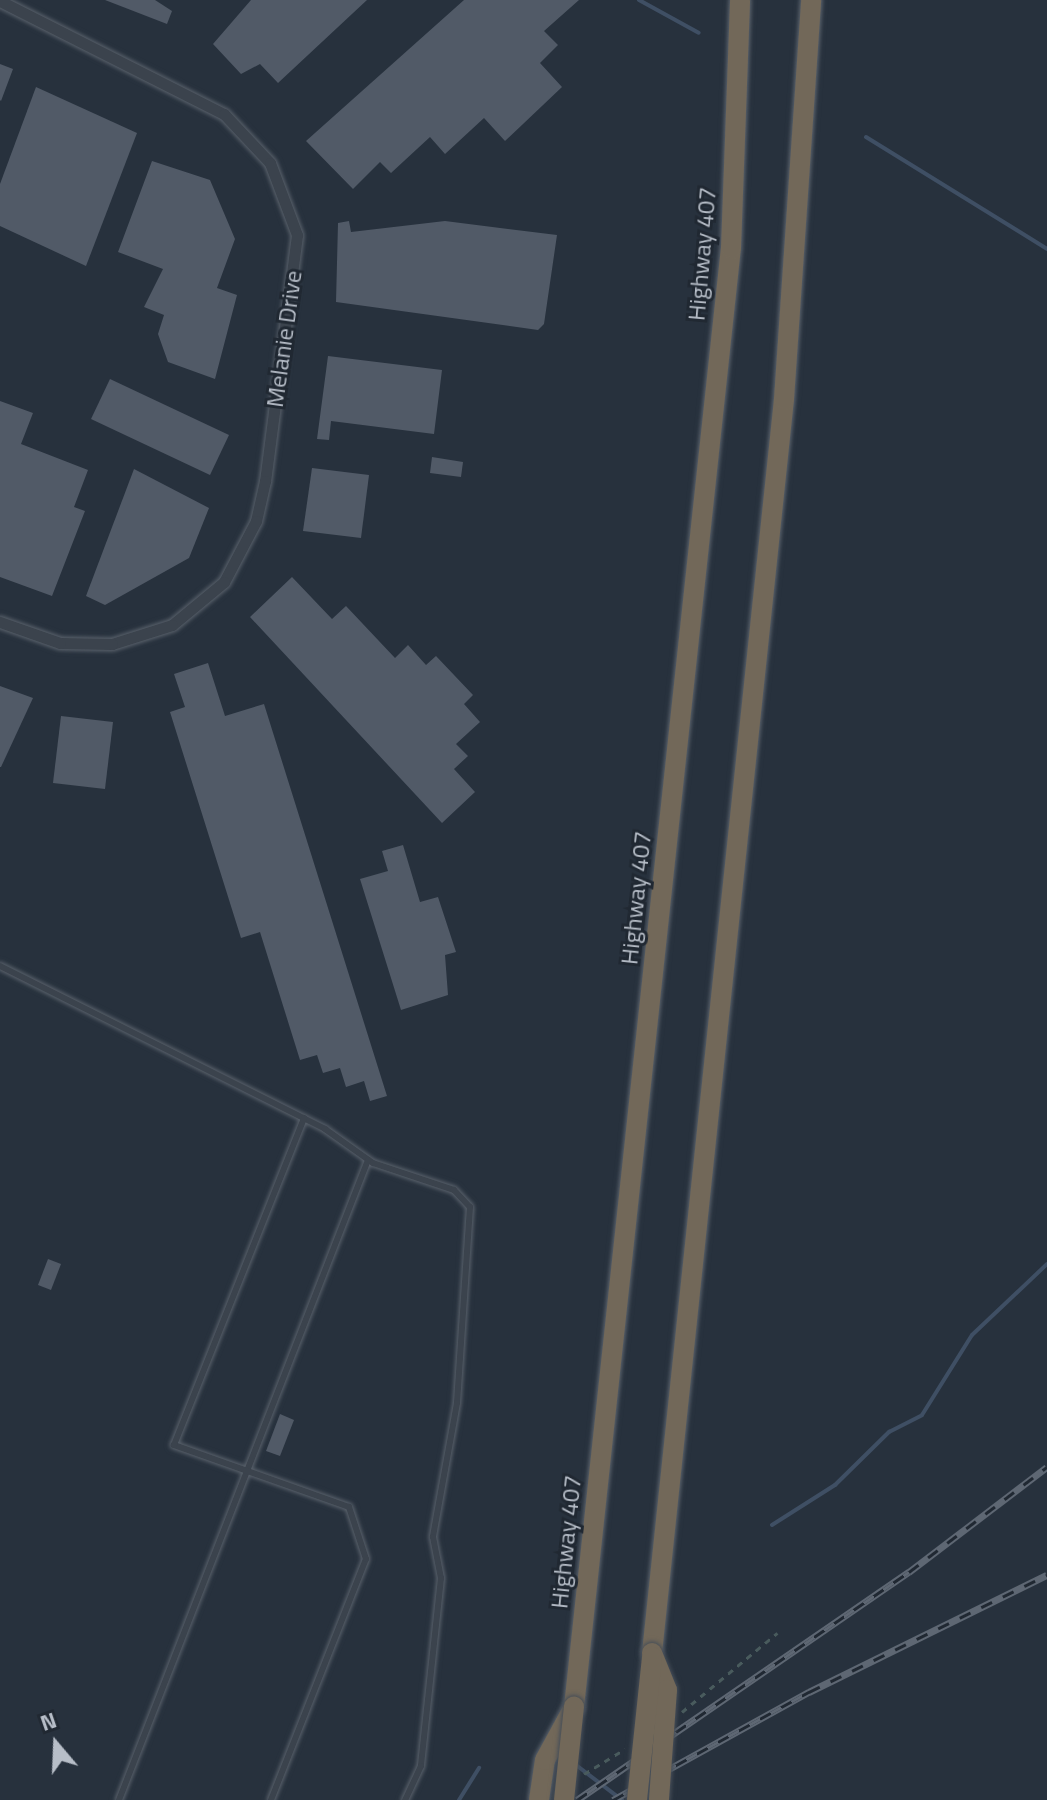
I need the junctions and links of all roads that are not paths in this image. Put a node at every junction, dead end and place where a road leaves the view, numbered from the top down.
1 (740, 0) edge
2 (811, 0) edge
3 (0, 1) edge
4 (0, 622) edge
5 (0, 966) edge
6 (304, 1118) junction
7 (368, 1160) junction
8 (246, 1474) junction
9 (652, 1653) junction
10 (574, 1707) junction
11 (119, 1800) edge
12 (271, 1800) edge
13 (405, 1800) edge
14 (539, 1800) edge
15 (564, 1800) edge
16 (637, 1800) edge
17 (659, 1800) edge

1 - 10 highway, Highway 407
2 - 9 highway
3 - 4 street, Melanie Drive
5 - 6 lane
6 - 7 lane
6 - 8 lane
7 - 8 lane
7 - 13 lane
8 - 11 lane
8 - 12 lane
9 - 16 highway, bridge
9 - 17 highway, bridge
10 - 14 highway
10 - 15 highway, Highway 407, bridge

